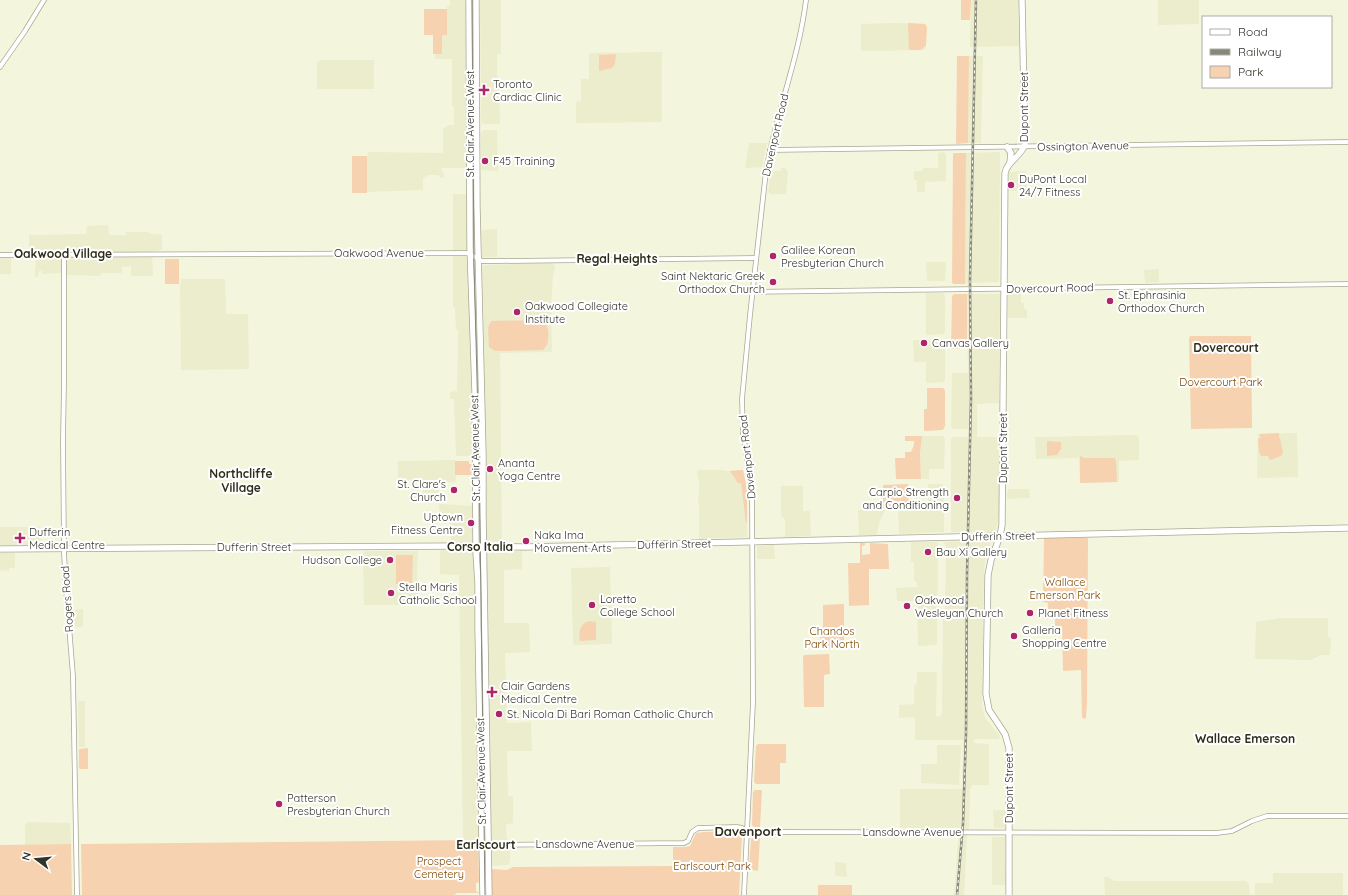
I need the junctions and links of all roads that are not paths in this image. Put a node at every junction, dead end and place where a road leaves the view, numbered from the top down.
1 (44, 0) edge
2 (469, 0) edge
3 (476, 0) edge
4 (806, 0) edge
5 (1022, 0) edge
6 (0, 67) edge
7 (1348, 142) edge
8 (1007, 147) junction
9 (1025, 147) junction
10 (770, 150) junction
11 (1010, 163) junction
12 (471, 254) junction
13 (0, 255) edge
14 (64, 255) junction
15 (756, 258) junction
16 (478, 260) junction
17 (1348, 284) edge
18 (1004, 288) junction
19 (752, 292) junction
20 (1348, 528) edge
21 (1000, 536) junction
22 (752, 542) junction
23 (476, 546) junction
24 (484, 547) junction
25 (64, 548) junction
26 (0, 549) edge
27 (1348, 816) edge
28 (747, 830) junction
29 (1009, 832) junction
30 (482, 845) junction
31 (489, 845) junction
32 (77, 895) edge
33 (483, 895) edge
34 (489, 895) edge
35 (744, 895) edge
36 (1009, 895) edge

1 - 6 street
2 - 12 main road, St. Clair Avenue West
3 - 16 main road, St. Clair Avenue West
4 - 10 street, Davenport Road
5 - 9 main road, Dupont Street
7 - 9 street, Ossington Avenue
8 - 9 street, Ossington Avenue
8 - 10 street, Ossington Avenue
8 - 11 main road
9 - 11 main road, Dupont Street
10 - 15 street, Davenport Road
11 - 18 main road, Dupont Street
12 - 14 street, Oakwood Avenue
12 - 16 street
12 - 23 main road, St. Clair Avenue West
13 - 14 street, Oakwood Avenue
14 - 25 street, Rogers Road
15 - 16 street
15 - 19 street, Davenport Road
16 - 24 main road, St. Clair Avenue West
17 - 18 street, Dovercourt Road
18 - 19 street, Dovercourt Road
18 - 21 main road, Dupont Street
19 - 22 street, Davenport Road
20 - 21 main road, Dufferin Street
21 - 22 main road, Dufferin Street
21 - 29 main road, Dupont Street
22 - 24 main road, Dufferin Street
22 - 28 street, Davenport Road
23 - 24 main road, Dufferin Street
23 - 25 main road, Dufferin Street
23 - 30 main road, St. Clair Avenue West
24 - 31 main road, St. Clair Avenue West
25 - 26 main road, Dufferin Street
25 - 32 street, Rogers Road
27 - 29 street, Lansdowne Avenue
28 - 29 street, Lansdowne Avenue
28 - 31 street, Lansdowne Avenue
28 - 35 street, Davenport Road
29 - 36 main road, Dupont Street
30 - 31 street, Lansdowne Avenue
30 - 33 main road, St. Clair Avenue West
31 - 34 main road, St. Clair Avenue West

